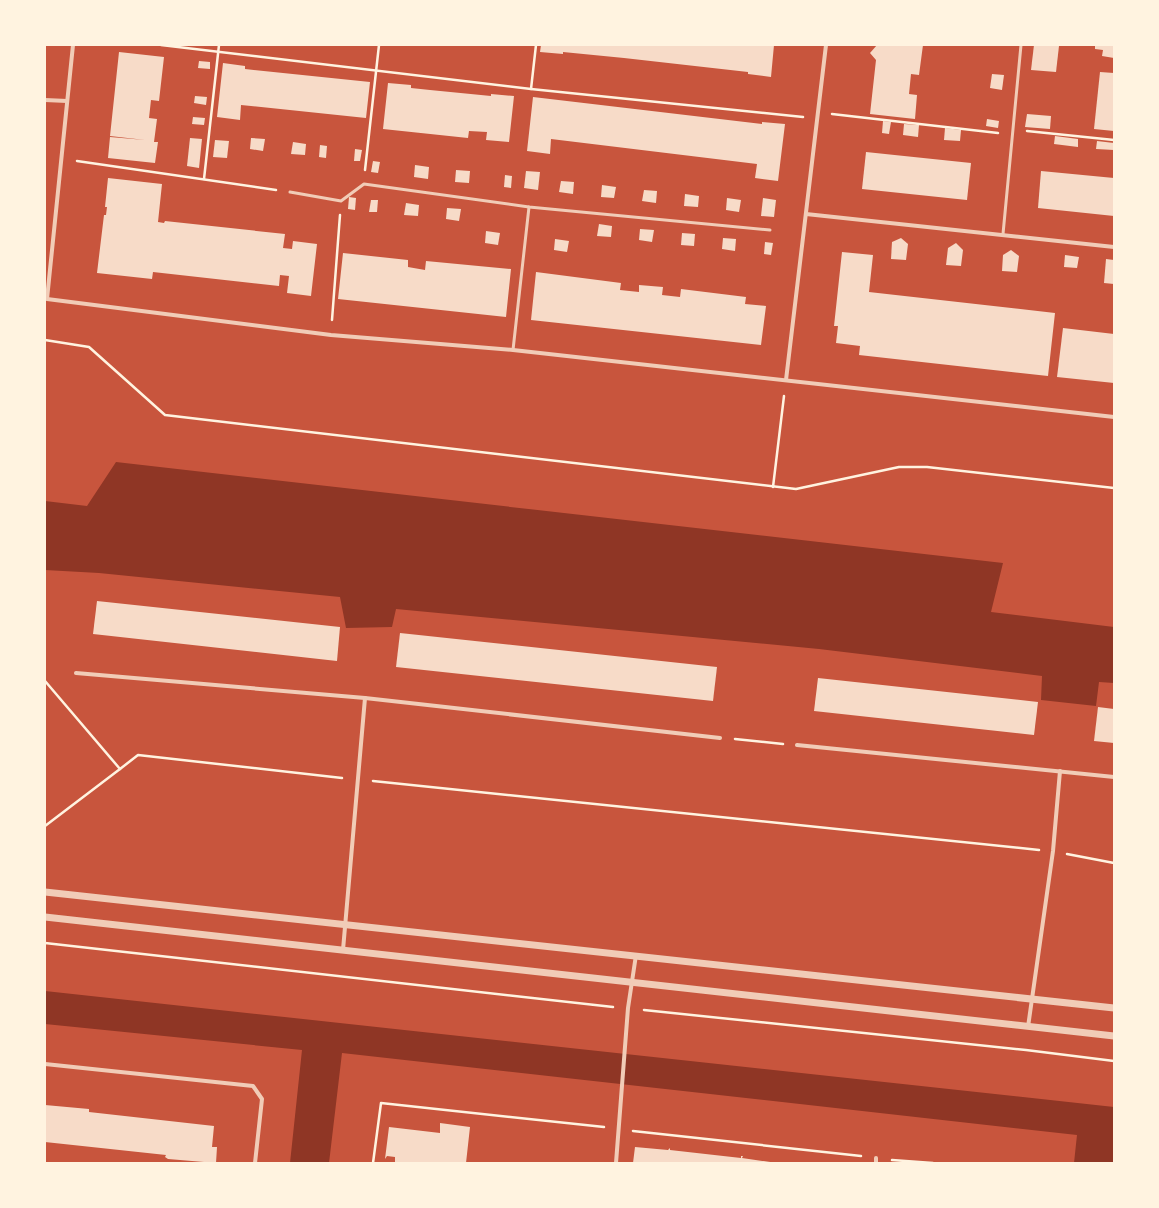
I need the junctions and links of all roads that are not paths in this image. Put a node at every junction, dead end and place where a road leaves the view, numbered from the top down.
1 (73, 45) edge
2 (826, 45) edge
3 (1021, 45) edge
4 (45, 100) edge
5 (67, 101) junction
6 (290, 192) road end
7 (529, 207) junction
8 (806, 214) junction
9 (770, 230) dead end
10 (1003, 234) junction
11 (1114, 247) edge
12 (513, 350) junction
13 (786, 380) junction
14 (1114, 417) edge
15 (76, 673) dead end
16 (365, 698) junction
17 (720, 738) road end
18 (797, 745) road end
19 (1060, 771) junction
20 (1114, 777) edge
21 (45, 892) edge
22 (45, 917) edge
23 (345, 924) junction
24 (343, 950) junction
25 (636, 955) junction
26 (633, 982) junction
27 (1032, 998) junction
28 (1114, 1008) edge
29 (1028, 1027) junction
30 (1114, 1036) edge
31 (45, 1064) edge
32 (255, 1163) edge
33 (616, 1163) edge

1 - 5 street
2 - 8 street
3 - 10 lane
4 - 5 street
5 - 12 street
6 - 7 lane
7 - 9 lane
7 - 12 lane
8 - 10 street
8 - 13 street
10 - 11 street
12 - 13 street
13 - 14 street
15 - 16 street
16 - 17 street
16 - 23 street
18 - 19 street
19 - 20 street
19 - 27 street
21 - 23 street
22 - 24 street
23 - 24 street
23 - 25 street
24 - 26 street
25 - 26 street
25 - 27 street
26 - 29 street
26 - 33 street
27 - 28 street
27 - 29 street
29 - 30 street
31 - 32 street

